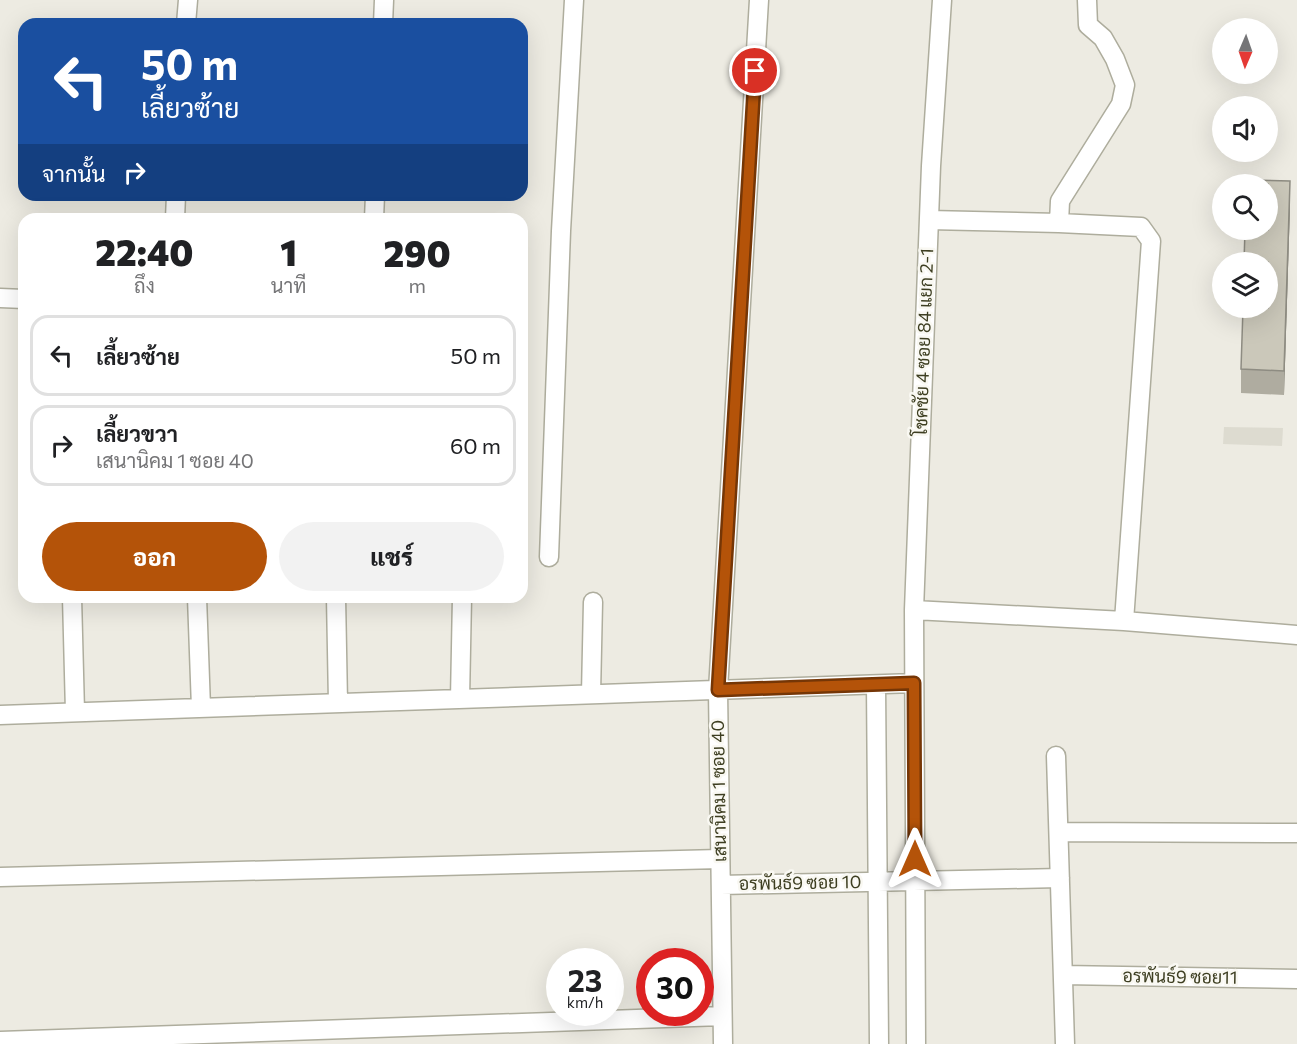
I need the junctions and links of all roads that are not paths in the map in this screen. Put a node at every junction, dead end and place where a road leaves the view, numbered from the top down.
1 (188, 0) edge
2 (384, 0) edge
3 (574, 0) edge
4 (759, 0) edge
5 (942, 0) edge
6 (1087, 0) edge
7 (186, 18) edge
8 (383, 18) edge
9 (929, 220) junction
10 (1059, 223) junction
11 (0, 298) edge
12 (18, 299) edge
13 (549, 557) dead end
14 (593, 602) dead end
15 (72, 603) edge
16 (197, 603) edge
17 (336, 603) edge
18 (462, 603) edge
19 (914, 610) junction
20 (1124, 621) junction
21 (1297, 635) edge
22 (914, 683) junction
23 (876, 685) junction
24 (718, 690) junction
25 (591, 694) junction
26 (460, 699) junction
27 (338, 703) junction
28 (201, 708) junction
29 (75, 712) junction
30 (0, 715) edge
31 (1056, 756) dead end
32 (1059, 832) junction
33 (1297, 833) edge
34 (720, 859) junction
35 (0, 877) edge
36 (1060, 878) junction
37 (915, 881) junction
38 (877, 882) junction
39 (720, 885) junction
40 (1063, 975) junction
41 (1297, 979) edge
42 (722, 1016) junction
43 (0, 1041) edge
44 (723, 1044) edge
45 (879, 1044) edge
46 (916, 1044) edge
47 (1065, 1044) edge

1 - 7 street
2 - 8 street
3 - 13 street
4 - 24 street, เสนานิคม 1 ซอย 40
5 - 9 street, โชคชัย 4 ซอย 84 แยก 2-1
6 - 10 street
9 - 10 street
9 - 19 street, โชคชัย 4 ซอย 84 แยก 2-1
10 - 20 street
11 - 12 street
14 - 25 street
15 - 29 street
16 - 28 street
17 - 27 street
18 - 26 street
19 - 20 street
19 - 22 street, โชคชัย 4 ซอย 84 แยก 2-1
20 - 21 street
22 - 23 street
22 - 37 street, โชคชัย 4 ซอย 84 แยก 2-1
23 - 24 street
23 - 38 street
24 - 25 street
24 - 34 street, เสนานิคม 1 ซอย 40
25 - 26 street
26 - 27 street
27 - 28 street
28 - 29 street
29 - 30 street
31 - 32 street
32 - 33 street
32 - 36 street
34 - 35 street
34 - 39 street, เสนานิคม 1 ซอย 40
36 - 37 street, อรพันธ์9 ซอย 10
36 - 40 street
37 - 38 street, อรพันธ์9 ซอย 10
37 - 46 street, โชคชัย 4 ซอย 84 แยก 2-1
38 - 39 street, อรพันธ์9 ซอย 10
38 - 45 street
39 - 42 street, เสนานิคม 1 ซอย 40
40 - 41 street, อรพันธ์9 ซอย11
40 - 47 street
42 - 43 street
42 - 44 street, เสนานิคม 1 ซอย 40

